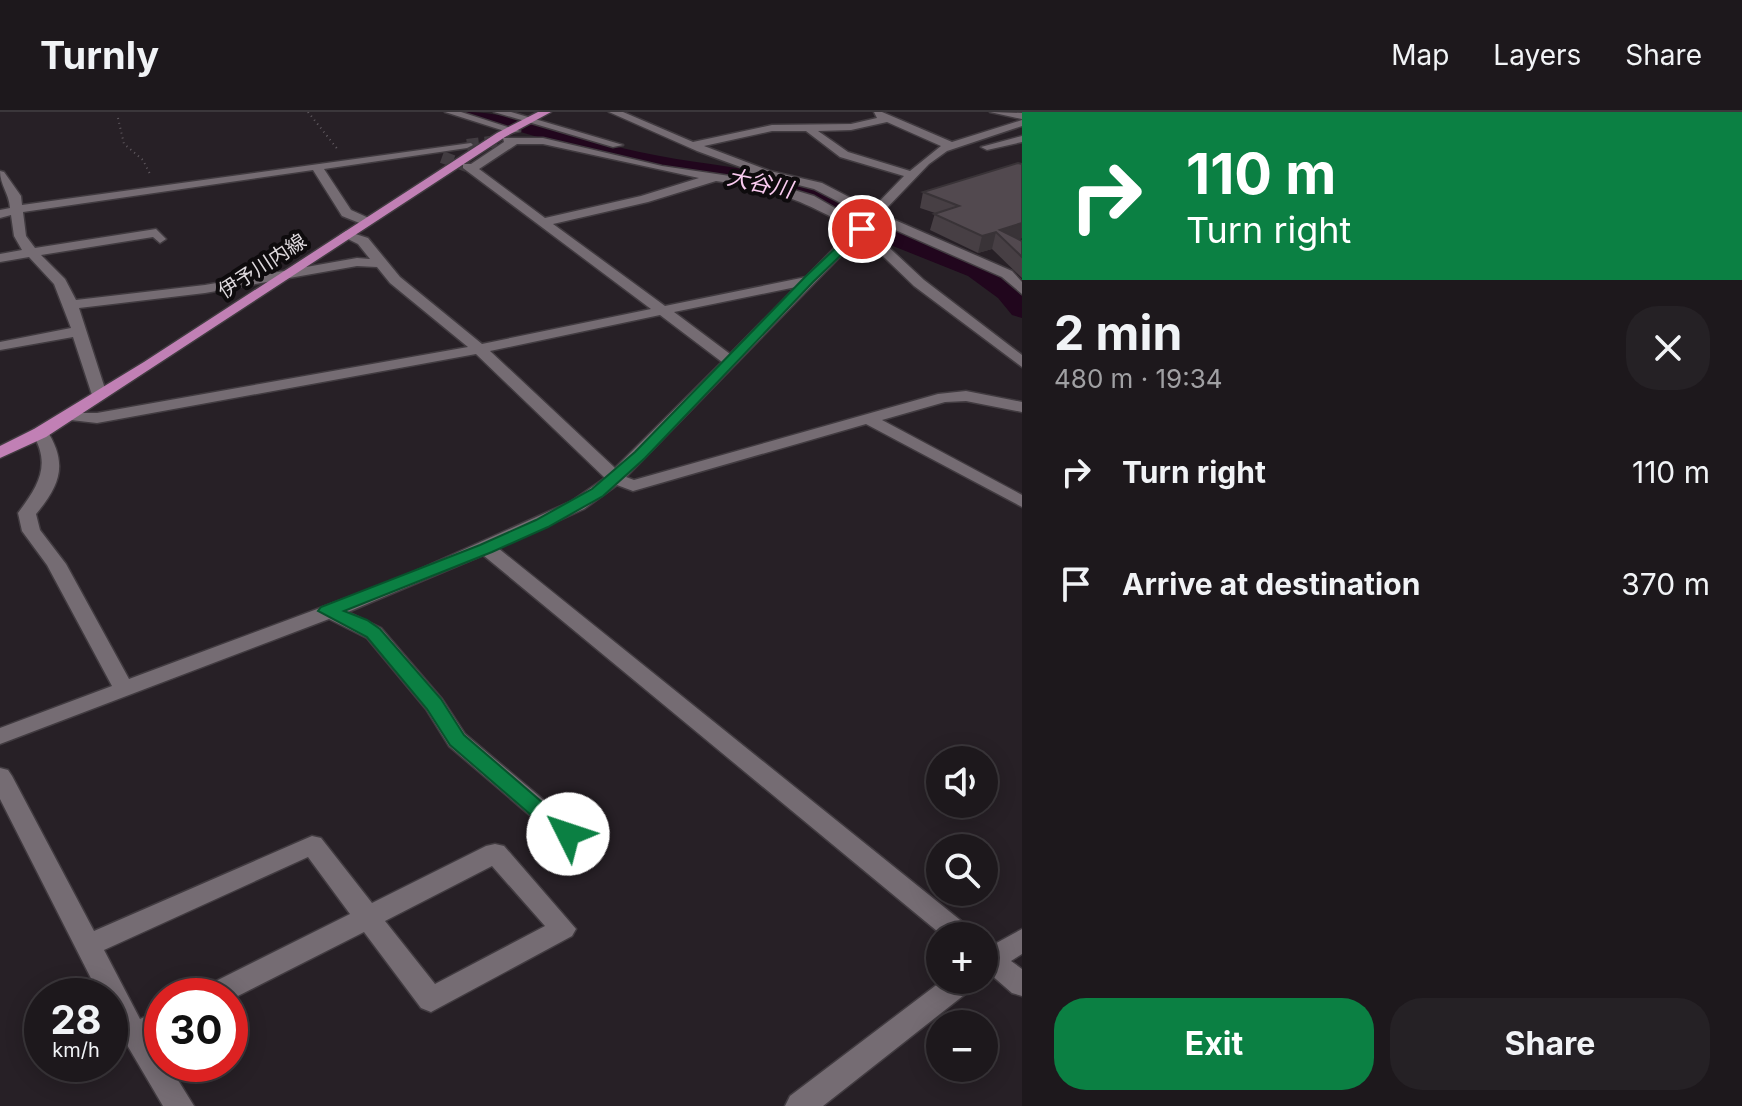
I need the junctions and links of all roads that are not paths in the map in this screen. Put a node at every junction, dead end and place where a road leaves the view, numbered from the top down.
1 (450, 112) edge
2 (499, 112) edge
3 (546, 112) edge
4 (614, 112) edge
5 (873, 112) edge
6 (995, 112) edge
7 (1022, 116) edge
8 (889, 118) junction
9 (1022, 123) edge
10 (809, 128) junction
11 (515, 130) junction
12 (1022, 139) edge
13 (467, 145) tunnel mouth
14 (693, 145) junction
15 (951, 146) junction
16 (621, 147) junction
17 (600, 153) junction
18 (925, 162) junction
19 (317, 167) junction
20 (772, 173) junction
21 (0, 174) edge
22 (913, 175) junction
23 (716, 177) junction
24 (16, 211) junction
25 (0, 214) edge
26 (367, 222) junction
27 (543, 222) junction
28 (868, 223) junction
29 (346, 235) junction
30 (160, 239) dead end
31 (32, 252) junction
32 (0, 258) edge
33 (380, 263) junction
34 (290, 272) junction
35 (809, 280) junction
36 (1022, 290) edge
37 (71, 305) junction
38 (659, 309) junction
39 (80, 331) junction
40 (0, 346) edge
41 (477, 347) junction
42 (732, 362) junction
43 (1022, 362) edge
44 (99, 395) junction
45 (1022, 407) edge
46 (68, 416) junction
47 (868, 419) junction
48 (40, 433) junction
49 (0, 453) edge
50 (615, 478) junction
51 (1022, 502) edge
52 (486, 548) junction
53 (328, 611) junction
54 (124, 689) junction
55 (0, 736) edge
56 (0, 776) edge
57 (568, 834) dead end
58 (367, 918) junction
59 (944, 922) edge
60 (1022, 940) edge
61 (89, 945) junction
62 (998, 953) edge
63 (998, 968) edge
64 (248, 978) edge
65 (1022, 985) edge
66 (945, 994) edge
67 (144, 1030) edge
68 (134, 1035) junction
69 (179, 1106) edge
70 (800, 1106) edge

1 - 11 street
2 - 11 street
3 - 11 main road, 伊予川内線
4 - 14 street
5 - 8 street
6 - 7 street
8 - 10 street
8 - 15 street
9 - 15 street
10 - 14 street
10 - 22 street
11 - 16 street
11 - 17 street
11 - 26 main road, 伊予川内線
11 - 27 street
12 - 18 street
13 - 19 street
14 - 20 street
15 - 18 street
16 - 17 street
16 - 20 street
17 - 23 street
18 - 22 street
19 - 24 street
19 - 26 street
20 - 28 street
21 - 24 street
22 - 28 street
23 - 27 street
23 - 28 street
24 - 25 street
24 - 31 street
26 - 29 main road, 伊予川内線
27 - 38 street
28 - 35 street
28 - 36 street
28 - 43 street
29 - 33 street
29 - 34 main road, 伊予川内線
30 - 31 street
31 - 32 street
31 - 37 street
33 - 34 street
33 - 41 street
34 - 37 street
34 - 44 main road, 伊予川内線
35 - 38 street
35 - 42 street
37 - 39 street
38 - 41 street
38 - 42 street
39 - 40 street
39 - 44 street
41 - 46 street
41 - 50 street
42 - 50 street
44 - 46 main road, 伊予川内線
45 - 47 street
46 - 48 main road, 伊予川内線
47 - 50 street
47 - 51 street
48 - 49 main road, 伊予川内線
48 - 54 street
50 - 52 street
52 - 53 street
52 - 59 street
53 - 54 street
53 - 57 street
54 - 55 street
56 - 61 street
58 - 58 street
58 - 61 street
58 - 64 street
60 - 62 street
61 - 68 street
63 - 65 street
66 - 70 street
67 - 68 street
68 - 69 street

